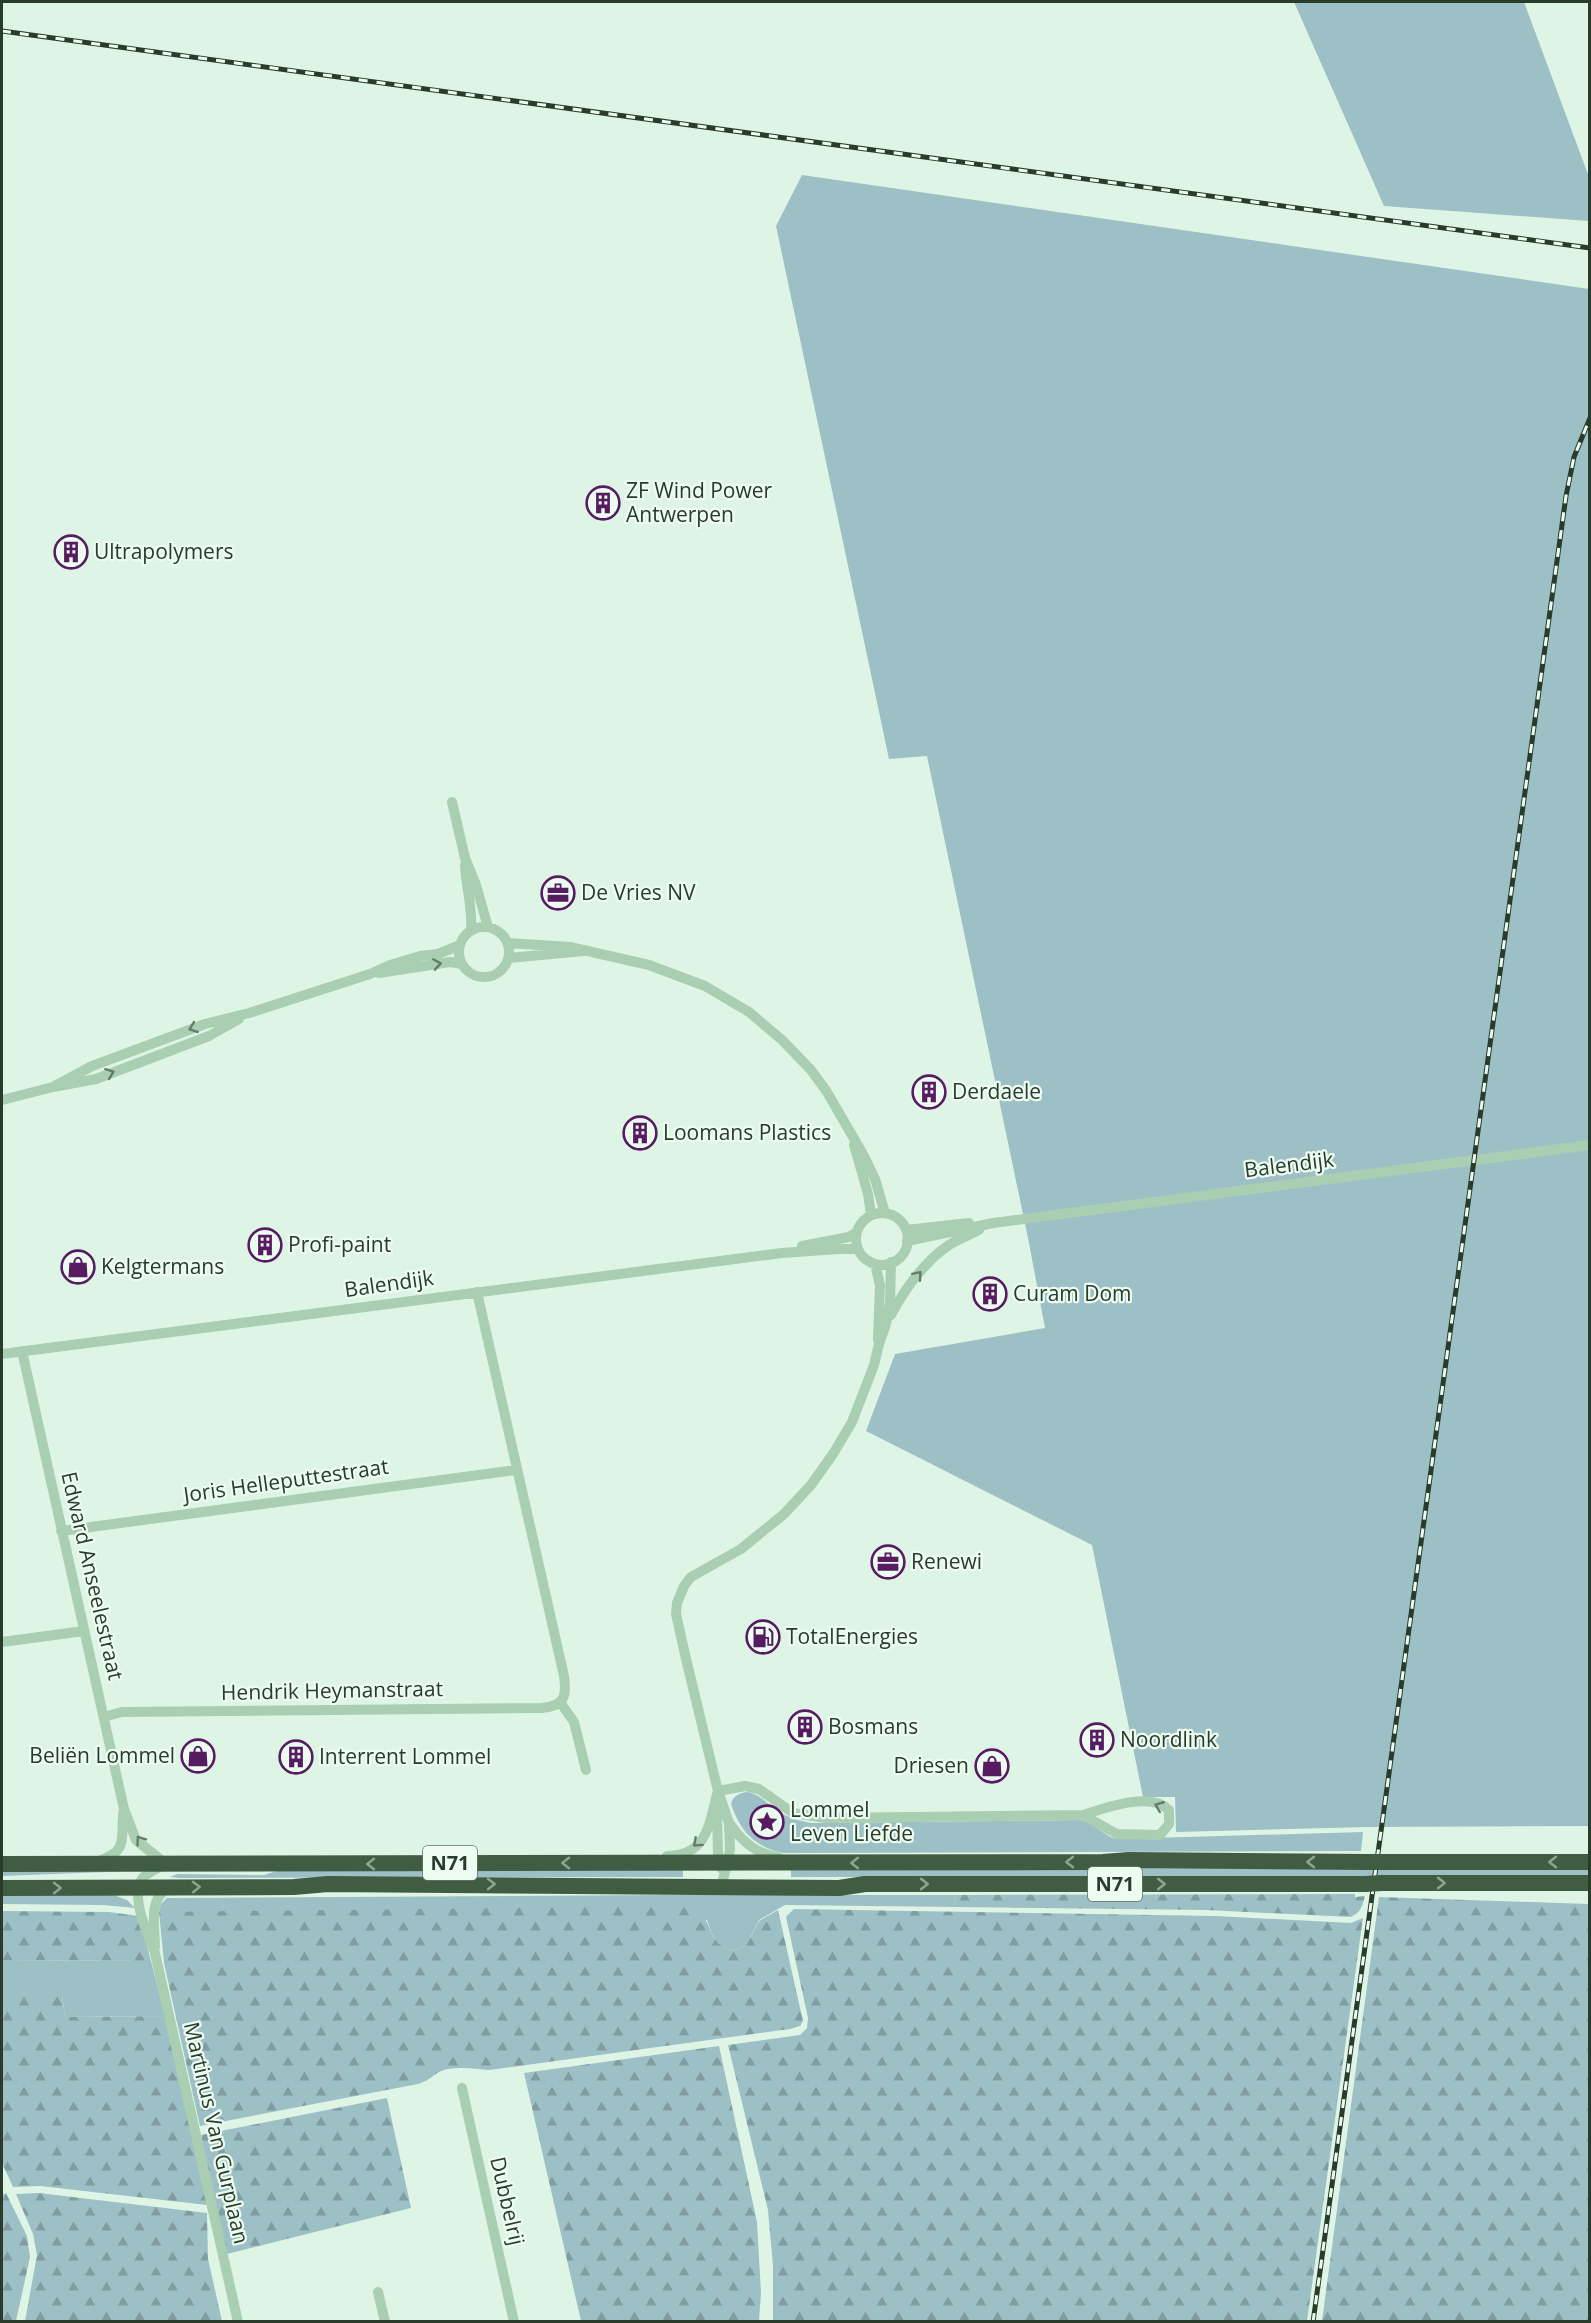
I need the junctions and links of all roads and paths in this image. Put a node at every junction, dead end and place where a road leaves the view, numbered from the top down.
1 (452, 802) dead end
2 (465, 858) junction
3 (488, 927) junction
4 (471, 931) junction
5 (508, 943) junction
6 (460, 945) junction
7 (584, 951) junction
8 (509, 958) junction
9 (462, 964) junction
10 (370, 974) junction
11 (249, 1013) junction
12 (149, 1045) junction
13 (153, 1056) junction
14 (53, 1087) junction
15 (2, 1100) edge
16 (852, 1136) junction
17 (1590, 1145) edge
18 (885, 1213) junction
19 (871, 1215) junction
20 (993, 1224) junction
21 (857, 1232) junction
22 (906, 1235) junction
23 (858, 1249) junction
24 (782, 1253) junction
25 (891, 1262) junction
26 (875, 1264) junction
27 (477, 1292) junction
28 (886, 1324) junction
29 (879, 1344) junction
30 (22, 1352) junction
31 (2, 1354) edge
32 (516, 1470) junction
33 (61, 1531) junction
34 (84, 1631) junction
35 (2, 1642) edge
36 (560, 1702) junction
37 (104, 1717) junction
38 (586, 1770) dead end
39 (718, 1791) junction
40 (124, 1809) junction
41 (1083, 1815) junction
42 (729, 1823) junction
43 (1590, 1862) edge
44 (624, 1863) junction
45 (806, 1863) junction
46 (2, 1864) edge
47 (88, 1864) junction
48 (166, 1864) junction
49 (724, 1869) junction
50 (1590, 1883) edge
51 (548, 1884) junction
52 (865, 1884) junction
53 (2, 1888) edge
54 (112, 1888) junction
55 (138, 1888) junction
56 (167, 1888) junction
57 (140, 1909) junction
58 (156, 1953) junction
59 (462, 2088) dead end
60 (378, 2292) dead end
61 (238, 2322) edge
62 (385, 2322) edge
63 (514, 2322) edge

1 - 2 street
2 - 3 street
2 - 4 street
3 - 4 street
3 - 5 street
4 - 6 street
5 - 7 street
5 - 8 street
6 - 9 street
6 - 10 street
7 - 8 street
7 - 16 street
8 - 9 street
10 -> 9 street
10 - 11 street
11 -> 12 street
11 - 13 street
12 - 13 street
12 - 14 street
14 -> 13 street
14 - 15 street
16 - 18 street
16 - 19 street
17 - 20 street, Balendijk
18 - 19 street
18 - 22 street
19 - 21 street
20 - 22 street
28 -> 20 street
21 - 23 street
21 - 24 street, Balendijk
22 - 25 street
23 - 24 street, Balendijk
23 - 26 street
24 - 27 street, Balendijk
25 - 26 street
25 - 28 street
26 - 29 street
27 - 30 street, Balendijk
27 - 32 street
28 - 29 street
29 - 39 street
30 - 31 street, Balendijk
30 - 33 street, Edward Anseelestraat
32 - 33 street, Joris Helleputtestraat
32 - 36 street
33 - 34 street, Edward Anseelestraat
34 - 35 street
34 - 37 street, Edward Anseelestraat
36 - 37 street, Hendrik Heymanstraat
36 - 38 street
37 - 40 street, Edward Anseelestraat
39 - 41 street
39 - 42 street
39 -> 44 street
39 - 49 street
40 - 47 street, Edward Anseelestraat
48 -> 40 street, Edward Anseelestraat
41 -> 41 street
42 - 45 street
42 - 49 street
43 -> 45 highway, N71, bridge
44 -> 48 highway, N71
44 - 49 highway, N71
45 - 49 highway, N71
46 - 47 highway, N71
47 - 48 highway, N71
48 - 55 street
49 - 51 highway, N71
49 - 52 highway, N71
52 -> 50 highway, N71
51 - 52 highway, N71
56 -> 51 highway, N71
53 -> 54 highway, N71
54 - 55 highway, N71
54 - 57 street
55 - 56 highway, N71
55 - 57 street, Martinus Van Gurplaan
56 - 58 street, Martinus Van Gurplaan
57 - 58 street, Martinus Van Gurplaan
58 - 61 street, Martinus Van Gurplaan
59 - 63 street, Dubbelrij
60 - 62 street

